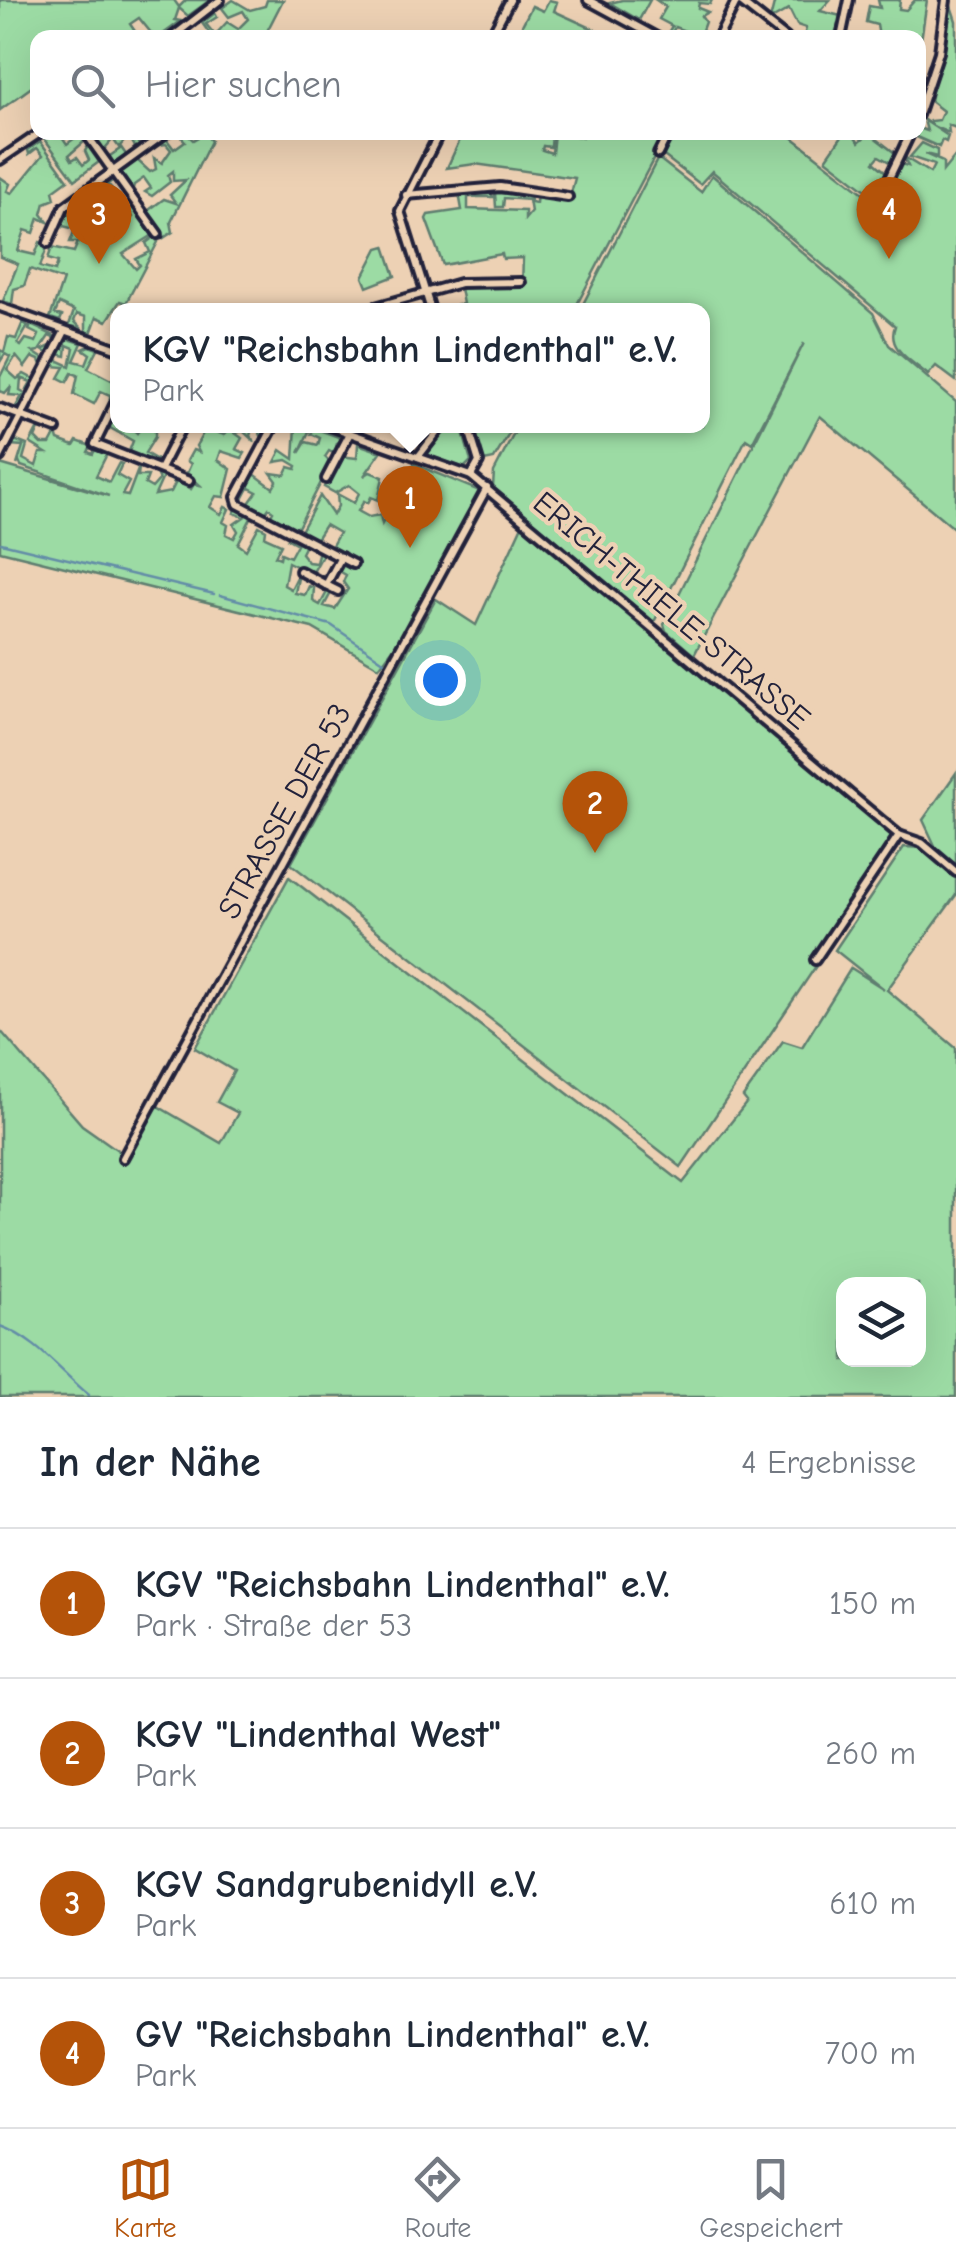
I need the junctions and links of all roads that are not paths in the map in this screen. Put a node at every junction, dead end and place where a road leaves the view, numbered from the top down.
1 (220, 0) edge
2 (510, 0) edge
3 (588, 0) edge
4 (737, 0) edge
5 (850, 0) edge
6 (946, 0) edge
7 (181, 30) edge
8 (494, 30) edge
9 (643, 30) edge
10 (722, 30) edge
11 (776, 30) edge
12 (843, 30) edge
13 (926, 90) edge
14 (30, 140) edge
15 (90, 140) edge
16 (156, 140) edge
17 (436, 140) edge
18 (665, 140) edge
19 (907, 140) edge
20 (658, 154) dead end
21 (0, 160) edge
22 (112, 172) junction
23 (568, 197) dead end
24 (404, 198) junction
25 (878, 201) dead end
26 (158, 234) dead end
27 (48, 243) dead end
28 (521, 282) dead end
29 (425, 291) junction
30 (387, 303) edge
31 (429, 303) edge
32 (0, 307) edge
33 (65, 331) junction
34 (110, 346) edge
35 (0, 408) edge
36 (110, 413) edge
37 (22, 416) junction
38 (56, 429) dead end
39 (178, 433) edge
40 (270, 433) edge
41 (349, 433) edge
42 (353, 433) edge
43 (437, 433) edge
44 (470, 433) edge
45 (0, 457) edge
46 (418, 457) junction
47 (161, 466) junction
48 (471, 476) junction
49 (326, 479) dead end
50 (190, 481) dead end
51 (487, 488) junction
52 (341, 557) junction
53 (353, 564) dead end
54 (300, 571) dead end
55 (326, 585) junction
56 (338, 591) dead end
57 (899, 835) junction
58 (956, 872) edge
59 (815, 960) dead end
60 (122, 1158) dead end

1 - 7 street
2 - 8 street
3 - 9 street
4 - 10 street
4 - 11 street
5 - 12 street
6 - 13 street
14 - 21 street
15 - 22 street
16 - 22 street
17 - 24 street
18 - 20 street
19 - 25 street
22 - 26 street
22 - 27 street
23 - 24 street
24 - 29 street
28 - 29 street
29 - 30 street
29 - 31 street
32 - 33 street
33 - 34 street
33 - 37 street
35 - 37 street
36 - 47 street
37 - 38 street
37 - 45 street
39 - 47 street
40 - 52 street
41 - 49 street
42 - 46 street, ERICH-THIELE-STRASSE
43 - 46 street
44 - 48 street
46 - 48 street, ERICH-THIELE-STRASSE
47 - 50 street
48 - 51 street, ERICH-THIELE-STRASSE
51 - 57 street, ERICH-THIELE-STRASSE
51 - 60 street, STRASSE DER 53
52 - 53 street
52 - 55 street
54 - 55 street
55 - 56 street
57 - 58 street, ERICH-THIELE-STRASSE
57 - 59 street

